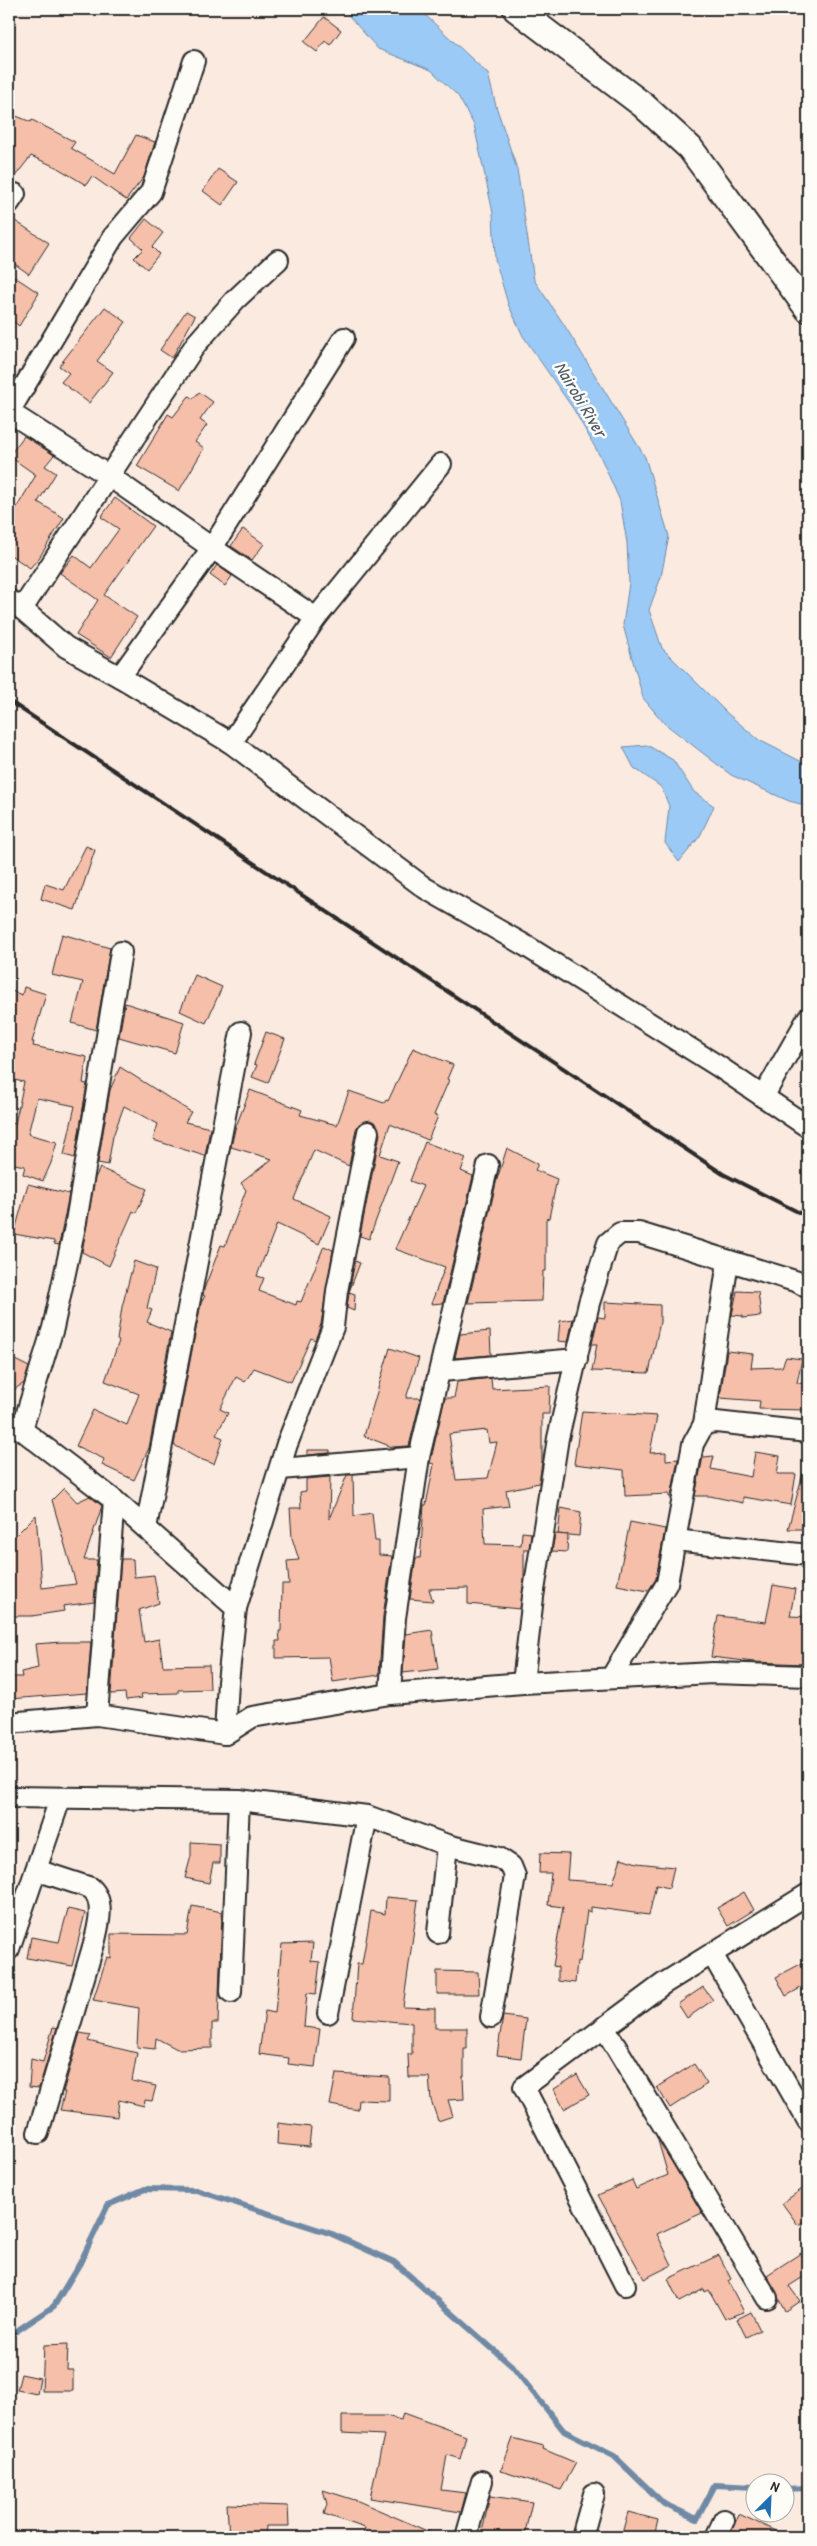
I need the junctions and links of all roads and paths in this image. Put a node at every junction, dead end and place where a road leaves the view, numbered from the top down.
1 (516, 9) edge
2 (194, 61) dead end
3 (278, 260) dead end
4 (808, 309) edge
5 (344, 338) dead end
6 (9, 412) edge
7 (441, 464) dead end
8 (109, 476) junction
9 (212, 548) junction
10 (15, 604) edge
11 (316, 618) junction
12 (120, 677) junction
13 (231, 743) junction
14 (121, 952) dead end
15 (808, 1018) edge
16 (241, 1032) dead end
17 (763, 1097) junction
18 (808, 1127) edge
19 (368, 1132) dead end
20 (488, 1165) dead end
21 (728, 1261) junction
22 (808, 1288) edge
23 (577, 1359) junction
24 (441, 1371) junction
25 (15, 1424) edge
26 (704, 1424) junction
27 (808, 1432) edge
28 (419, 1457) junction
29 (280, 1469) junction
30 (114, 1500) junction
31 (146, 1528) junction
32 (675, 1540) junction
33 (808, 1555) edge
34 (236, 1608) junction
35 (808, 1676) edge
36 (611, 1678) junction
37 (523, 1683) junction
38 (390, 1694) junction
39 (97, 1715) junction
40 (9, 1723) edge
41 (225, 1734) junction
42 (9, 1797) edge
43 (60, 1799) junction
44 (239, 1800) junction
45 (367, 1816) junction
46 (447, 1845) junction
47 (36, 1870) junction
48 (808, 1895) edge
49 (438, 1933) dead end
50 (9, 1949) edge
51 (712, 1954) junction
52 (231, 1992) dead end
53 (328, 2013) dead end
54 (491, 2017) dead end
55 (604, 2027) junction
56 (808, 2121) edge
57 (38, 2133) dead end
58 (624, 2285) dead end
59 (766, 2298) dead end
60 (482, 2481) dead end
61 (594, 2494) dead end
62 (466, 2537) edge
63 (582, 2537) edge

1 - 4 street
2 - 6 street
3 - 8 street
5 - 9 street
6 - 8 street
7 - 11 street
8 - 9 street
8 - 10 street
9 - 11 street
9 - 12 street
10 - 12 street
11 - 13 street
12 - 13 street
13 - 17 street
14 - 25 street
15 - 17 street
16 - 31 street
17 - 18 street
19 - 29 street
20 - 24 street
21 - 22 street
21 - 23 street
21 - 26 street
23 - 24 street
23 - 37 street
24 - 28 street
25 - 30 street
26 - 27 street
26 - 32 street
28 - 29 street
28 - 38 street
29 - 34 street
30 - 31 street
30 - 39 street
31 - 34 street
32 - 33 street
32 - 36 street
34 - 41 street
35 - 36 street
36 - 37 street
37 - 38 street
38 - 41 street
39 - 40 street
39 - 41 street
42 - 43 street
43 - 44 street
43 - 47 street
44 - 45 street
44 - 52 street
45 - 46 street
45 - 53 street
46 - 49 street
46 - 54 street
47 - 50 street
47 - 57 street
48 - 51 street
51 - 55 street
51 - 56 street
55 - 58 street
55 - 59 street
60 - 62 street
61 - 63 street

